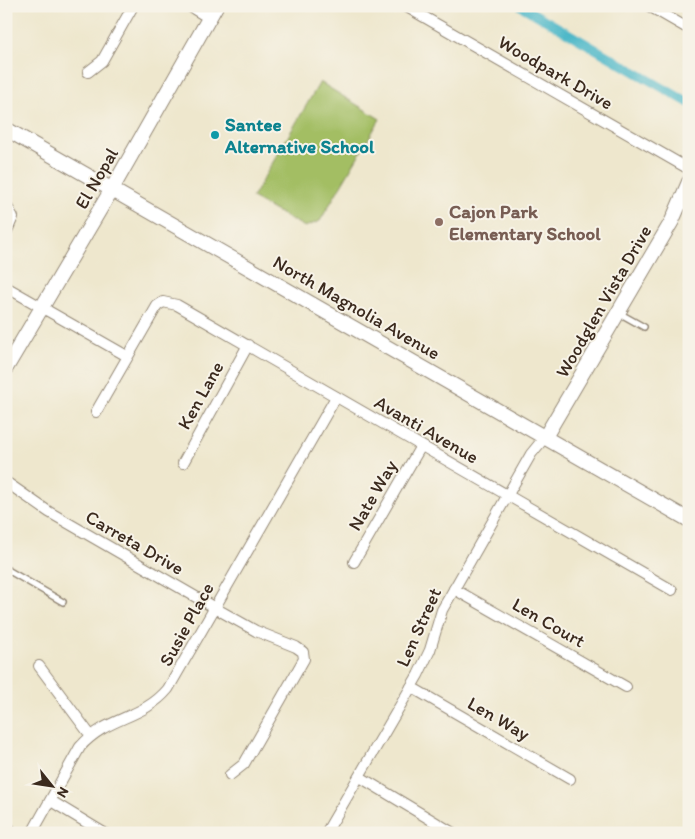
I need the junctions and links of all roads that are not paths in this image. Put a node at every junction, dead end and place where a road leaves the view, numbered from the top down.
1 (133, 6) edge
2 (189, 6) edge
3 (405, 6) edge
4 (649, 6) edge
5 (212, 12) edge
6 (689, 29) edge
7 (88, 72) dead end
8 (6, 129) edge
9 (689, 169) edge
10 (689, 182) edge
11 (112, 189) junction
12 (6, 205) edge
13 (6, 233) edge
14 (6, 287) edge
15 (42, 307) junction
16 (618, 312) junction
17 (644, 327) dead end
18 (248, 346) junction
19 (127, 356) junction
20 (6, 368) edge
21 (336, 397) junction
22 (96, 412) dead end
23 (545, 438) junction
24 (421, 446) junction
25 (183, 462) dead end
26 (6, 482) edge
27 (508, 496) junction
28 (689, 520) edge
29 (354, 562) dead end
30 (6, 569) edge
31 (454, 589) junction
32 (672, 590) dead end
33 (63, 602) dead end
34 (215, 608) junction
35 (39, 666) dead end
36 (626, 686) dead end
37 (410, 687) junction
38 (91, 736) junction
39 (230, 775) dead end
40 (360, 777) junction
41 (570, 779) dead end
42 (51, 801) junction
43 (6, 821) edge
44 (15, 833) edge
45 (32, 833) edge
46 (104, 833) edge
47 (326, 833) edge
48 (453, 833) edge

1 - 7 street
2 - 5 street
3 - 9 street, Woodpark Drive
4 - 6 street
5 - 11 main road, El Nopal
8 - 11 main road, North Magnolia Avenue
10 - 16 main road, Woodglen Vista Drive
11 - 15 main road, El Nopal
11 - 23 main road, North Magnolia Avenue
12 - 13 street
14 - 15 street
15 - 19 street
15 - 20 main road, El Nopal
16 - 17 lane
16 - 23 main road, Woodglen Vista Drive
18 - 19 street, Avanti Avenue
18 - 21 street, Avanti Avenue
18 - 25 street, Ken Lane
19 - 22 street
21 - 24 street, Avanti Avenue
21 - 34 street, Susie Place
23 - 27 street, Len Street
23 - 28 main road, North Magnolia Avenue
24 - 27 street, Avanti Avenue
24 - 29 street, Nate Way
26 - 34 street, Carreta Drive
27 - 31 street, Len Street
27 - 32 street, Avanti Avenue
30 - 33 lane
31 - 36 street, Len Court
31 - 37 street, Len Street
34 - 38 street, Susie Place
34 - 39 street, Carreta Drive
35 - 38 street
37 - 40 street, Len Street
37 - 41 street, Len Way
38 - 42 street, Susie Place
40 - 47 street, Len Street
40 - 48 street
42 - 45 street, Susie Place
42 - 46 street
43 - 44 lane

